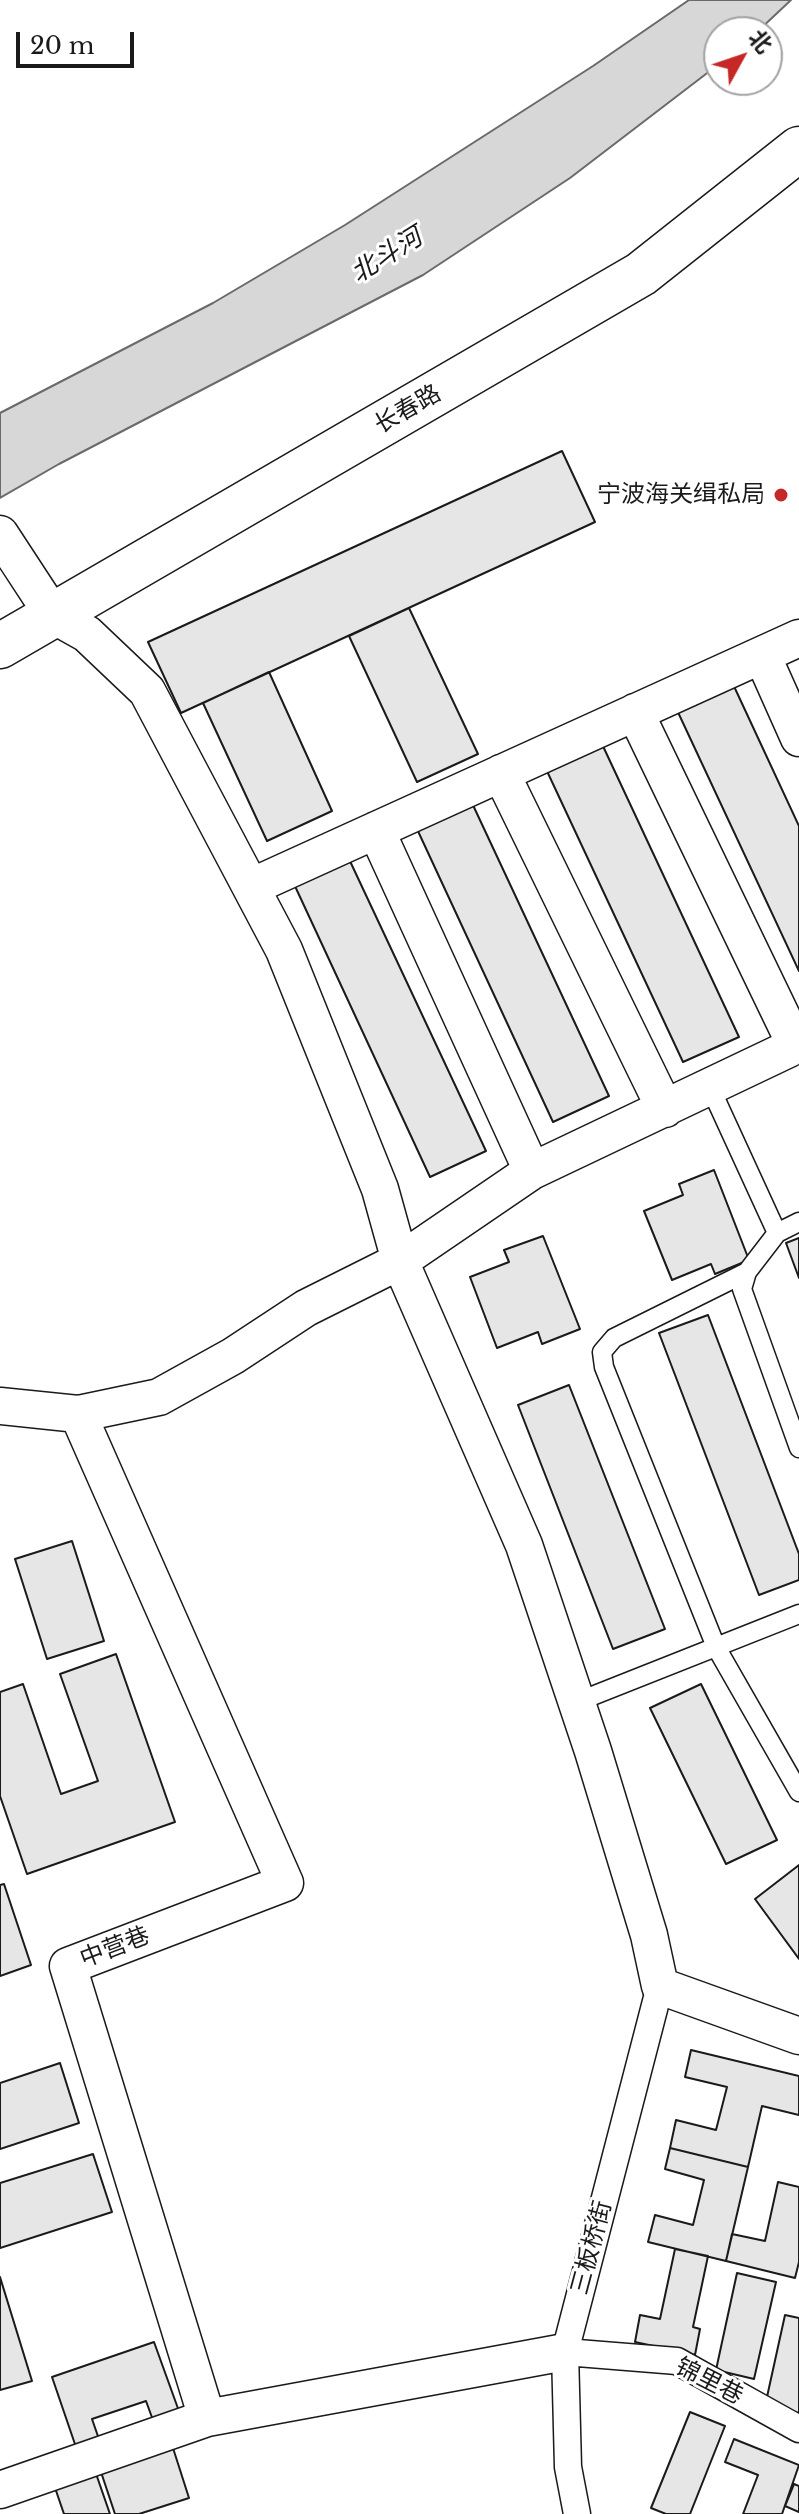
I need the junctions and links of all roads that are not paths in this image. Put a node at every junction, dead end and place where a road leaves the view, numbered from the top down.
1 (799, 149) edge
2 (5, 542) edge
3 (53, 615) junction
4 (799, 638) edge
5 (0, 646) edge
6 (762, 655) junction
7 (635, 712) junction
8 (799, 738) edge
9 (501, 773) junction
10 (376, 830) junction
11 (251, 887) junction
12 (797, 1045) edge
13 (710, 1087) junction
14 (665, 1109) junction
15 (532, 1171) junction
16 (799, 1222) edge
17 (777, 1233) junction
18 (400, 1261) junction
19 (747, 1272) junction
20 (0, 1406) edge
21 (78, 1414) junction
22 (799, 1448) edge
23 (799, 1614) edge
24 (716, 1647) junction
25 (577, 1702) junction
26 (799, 1792) edge
27 (660, 1986) junction
28 (799, 2036) edge
29 (565, 2352) junction
30 (207, 2418) junction
31 (799, 2429) edge
32 (0, 2490) edge
33 (577, 2514) edge

1 - 3 main road, 长春路
2 - 3 street
3 - 5 main road, 长春路
3 - 11 street
4 - 6 street
6 - 7 street
6 - 8 street
7 - 9 street
7 - 12 street
9 - 10 street
9 - 14 street
10 - 11 street
10 - 15 street
11 - 18 street
12 - 13 street
13 - 14 street
13 - 17 lane
14 - 15 street
15 - 18 street
16 - 17 lane
17 - 19 lane
18 - 21 street
18 - 25 street
19 - 22 lane
19 - 24 lane
20 - 21 street
21 - 30 street, 中营巷
23 - 24 lane
24 - 25 lane
24 - 26 lane
25 - 27 street
27 - 28 street
27 - 29 street, 三板桥街
29 - 30 street
29 - 31 street, 锦里巷
29 - 33 street, 三板桥街
30 - 32 street

